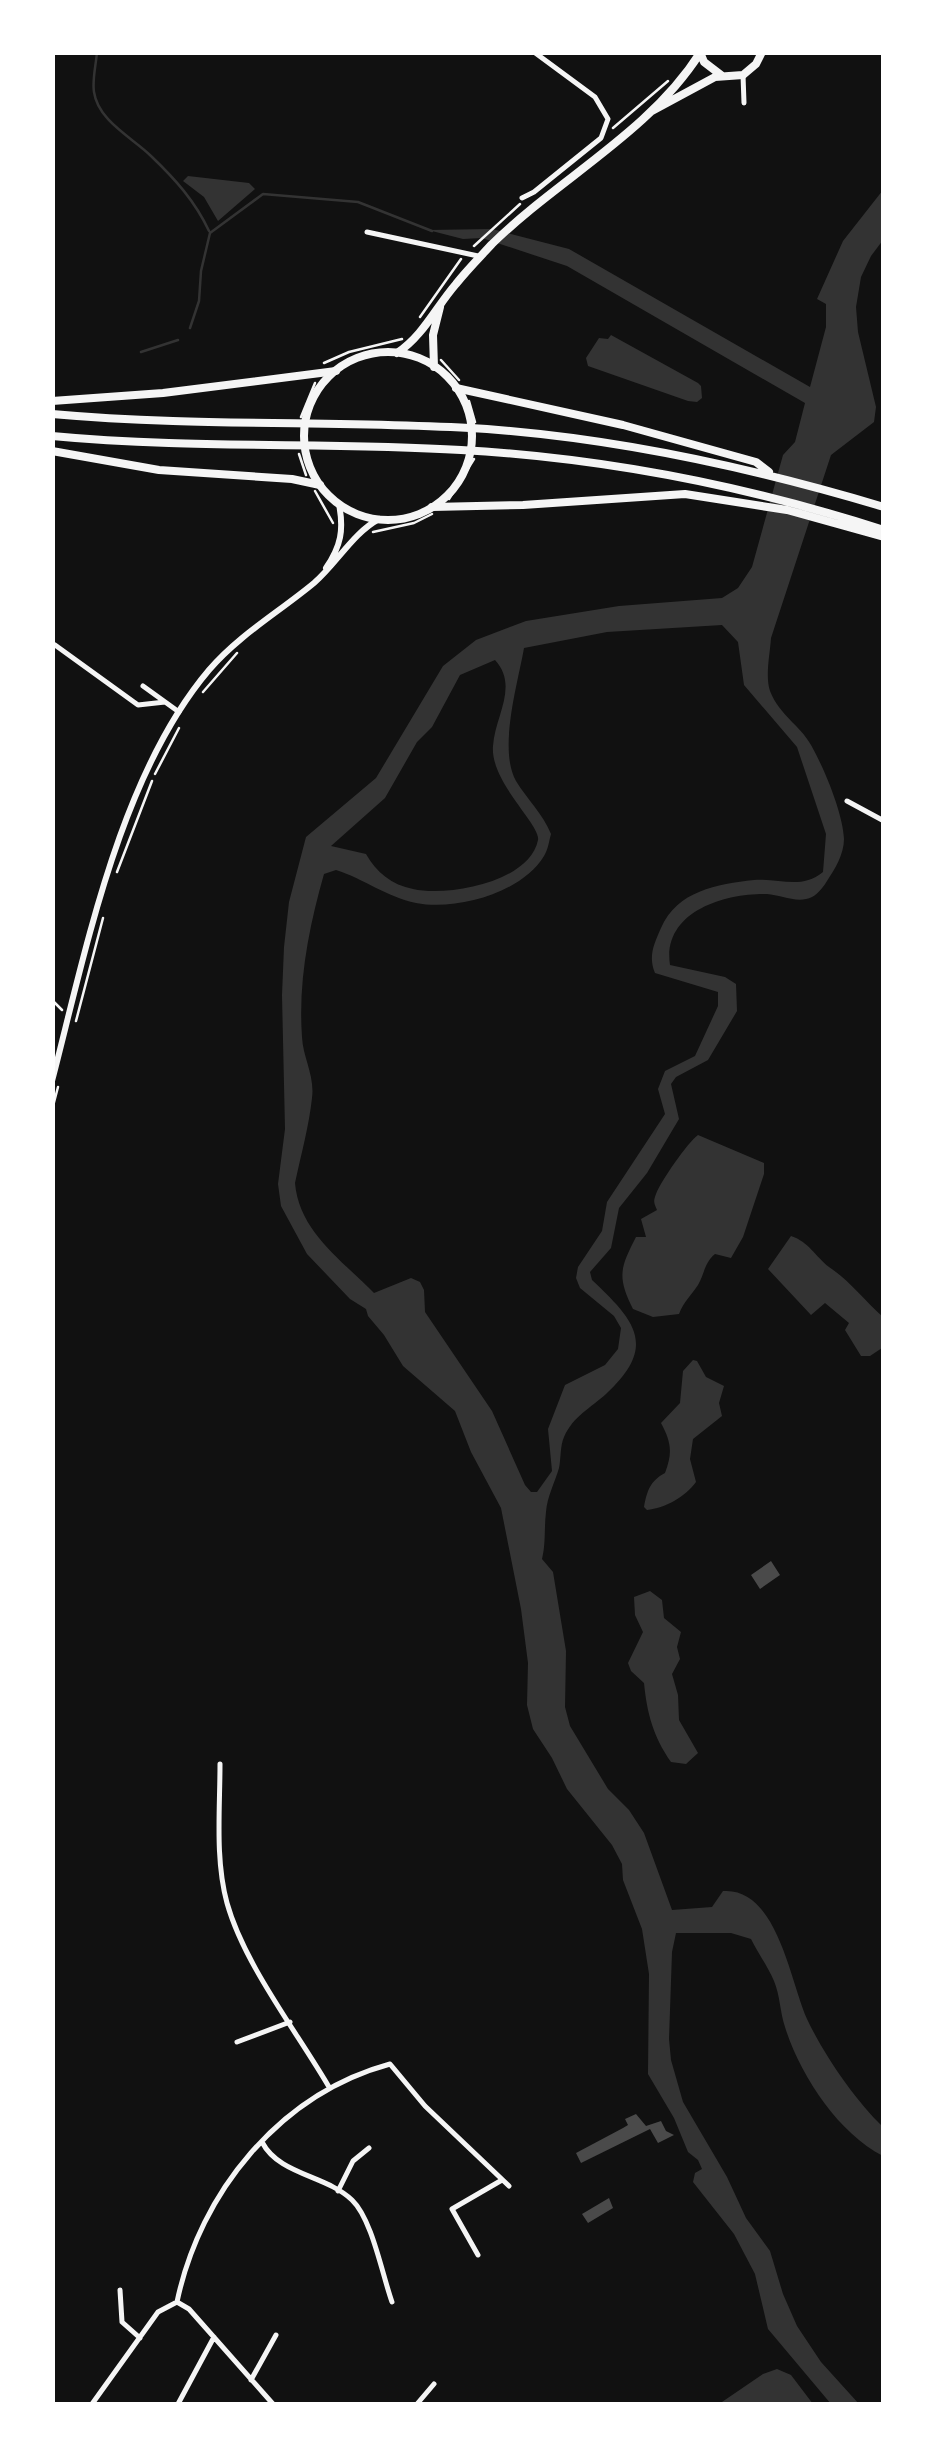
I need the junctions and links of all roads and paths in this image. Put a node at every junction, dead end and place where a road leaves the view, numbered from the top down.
1 (534, 52) edge
2 (762, 52) edge
3 (700, 53) edge
4 (743, 74) junction
5 (720, 75) junction
6 (670, 79) dead end
7 (744, 103) dead end
8 (644, 115) junction
9 (601, 138) junction
10 (524, 198) joint
11 (367, 232) dead end
12 (466, 254) junction
13 (481, 257) junction
14 (442, 301) junction
15 (416, 324) dead end
16 (403, 338) dead end
17 (437, 348) dead end
18 (396, 353) junction
19 (434, 367) junction
20 (336, 371) junction
21 (317, 374) junction
22 (314, 387) dead end
23 (460, 389) junction
24 (52, 401) edge
25 (469, 408) junction
26 (52, 414) edge
27 (52, 436) edge
28 (52, 451) edge
29 (305, 462) junction
30 (754, 466) junction
31 (309, 482) junction
32 (320, 485) junction
33 (454, 495) dead end
34 (747, 497) junction
35 (339, 504) junction
36 (437, 507) junction
37 (884, 507) edge
38 (380, 520) junction
39 (370, 534) dead end
40 (884, 534) edge
41 (333, 535) dead end
42 (316, 581) junction
43 (55, 645) dead end
44 (238, 652) dead end
45 (143, 686) dead end
46 (196, 701) dead end
47 (165, 702) junction
48 (179, 712) junction
49 (178, 729) dead end
50 (847, 801) dead end
51 (884, 822) edge
52 (115, 876) dead end
53 (105, 908) dead end
54 (52, 1000) edge
55 (69, 1016) junction
56 (72, 1034) dead end
57 (52, 1081) edge
58 (220, 1764) dead end
59 (291, 2022) junction
60 (236, 2042) dead end
61 (330, 2087) junction
62 (262, 2142) junction
63 (368, 2148) dead end
64 (502, 2180) junction
65 (509, 2186) dead end
66 (338, 2191) junction
67 (478, 2254) dead end
68 (120, 2290) dead end
69 (176, 2302) junction
70 (392, 2302) dead end
71 (276, 2335) dead end
72 (214, 2337) junction
73 (140, 2338) junction
74 (251, 2380) junction
75 (434, 2384) dead end
76 (92, 2404) edge
77 (178, 2404) edge
78 (273, 2404) edge
79 (417, 2404) edge

1 - 9 street
2 - 4 main road
3 - 5 main road
3 - 8 main road
4 - 5 main road
4 - 7 street
5 - 8 main road
6 - 9 path
8 - 13 main road
9 - 10 street
10 - 12 path
11 - 12 street
12 - 13 street
12 - 15 path
13 - 14 main road
14 - 18 main road
14 - 19 main road
16 - 21 path
17 - 23 path
18 - 19 main road
18 - 20 main road
19 - 23 main road
20 - 21 main road
20 - 29 main road
21 - 22 path
21 - 24 main road
23 - 25 main road
23 - 25 path
23 - 30 main road
25 - 36 main road
26 - 30 main road
27 - 34 main road
28 - 31 main road
29 - 31 path
29 - 32 main road
30 - 37 main road
31 - 32 main road
31 - 41 path
32 - 35 main road
33 - 36 path
34 - 36 main road
34 - 40 main road
35 - 38 main road
35 - 42 main road
36 - 38 main road
36 - 39 path
38 - 42 main road
42 - 48 main road
43 - 47 street
44 - 46 path
45 - 47 street
47 - 48 street
48 - 55 main road
49 - 52 path
50 - 51 street
53 - 56 path
54 - 55 path
55 - 57 main road
58 - 59 street
59 - 60 street
59 - 61 street
61 - 62 street
61 - 64 street
62 - 66 street
62 - 69 street
63 - 66 street
64 - 65 street
64 - 67 street
66 - 70 street
68 - 73 street
69 - 72 street
69 - 73 street
71 - 74 street
72 - 74 street
72 - 77 street
73 - 76 street
74 - 78 street
75 - 79 street

